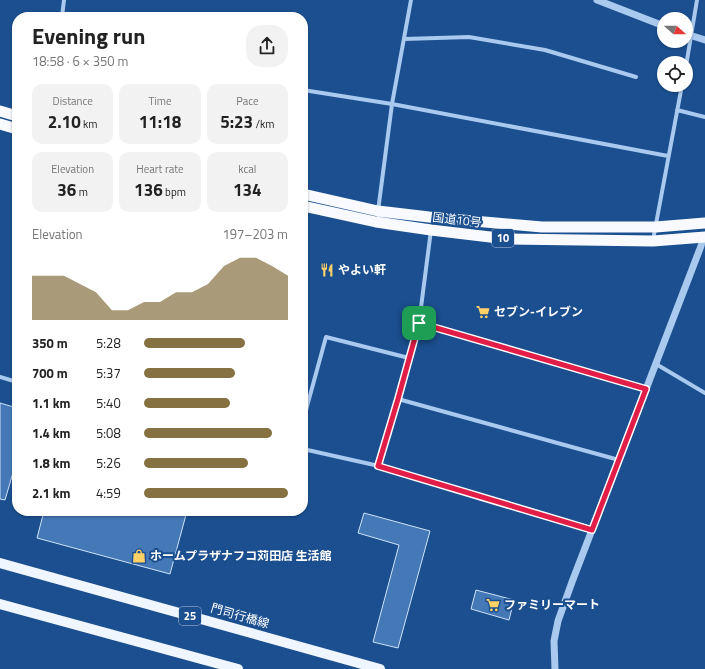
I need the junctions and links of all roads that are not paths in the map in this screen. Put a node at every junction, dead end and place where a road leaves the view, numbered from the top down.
1 (64, 0) edge
2 (411, 0) edge
3 (597, 0) edge
4 (698, 0) edge
5 (63, 12) edge
6 (693, 19) edge
7 (657, 23) edge
8 (693, 36) edge
9 (404, 39) junction
10 (705, 40) edge
11 (636, 77) dead end
12 (308, 91) edge
13 (681, 92) edge
14 (392, 104) junction
15 (677, 110) junction
16 (0, 112) edge
17 (12, 115) edge
18 (705, 117) edge
19 (0, 124) edge
20 (12, 128) edge
21 (668, 156) junction
22 (308, 196) edge
23 (308, 207) edge
24 (377, 217) junction
25 (705, 223) edge
26 (656, 227) junction
27 (431, 230) junction
28 (653, 241) junction
29 (704, 242) edge
30 (419, 323) junction
31 (409, 358) junction
32 (656, 364) junction
33 (0, 377) edge
34 (12, 381) edge
35 (646, 389) junction
36 (705, 393) edge
37 (398, 399) junction
38 (308, 403) edge
39 (308, 450) edge
40 (619, 460) junction
41 (378, 466) junction
42 (592, 530) junction
43 (0, 563) edge
44 (0, 604) edge
45 (238, 669) edge
46 (380, 669) edge
47 (555, 669) edge

1 - 5 street
2 - 9 street
3 - 7 street
4 - 6 street
8 - 10 street
9 - 11 street
9 - 14 street
12 - 14 street
13 - 15 street
14 - 21 street
14 - 24 street
15 - 18 street
15 - 21 street
16 - 17 highway
19 - 20 highway
21 - 26 street
22 - 24 highway, 国道10号 / 10
23 - 24 highway, 国道10号 / 10
24 - 26 highway, 国道10号 / 10
24 - 27 highway, 国道10号 / 10
25 - 26 highway, 国道10号 / 10
26 - 28 street
27 - 28 highway, 国道10号 / 10
27 - 30 street
28 - 29 highway, 国道10号 / 10
29 - 32 street
30 - 31 street
30 - 35 street
31 - 37 street
31 - 38 street
32 - 35 street
32 - 36 street
33 - 34 street
35 - 40 street
37 - 40 street
37 - 41 street
39 - 41 street
40 - 42 street
41 - 42 street
42 - 47 street
43 - 46 main road, 門司行橋線 / 25
44 - 45 main road

